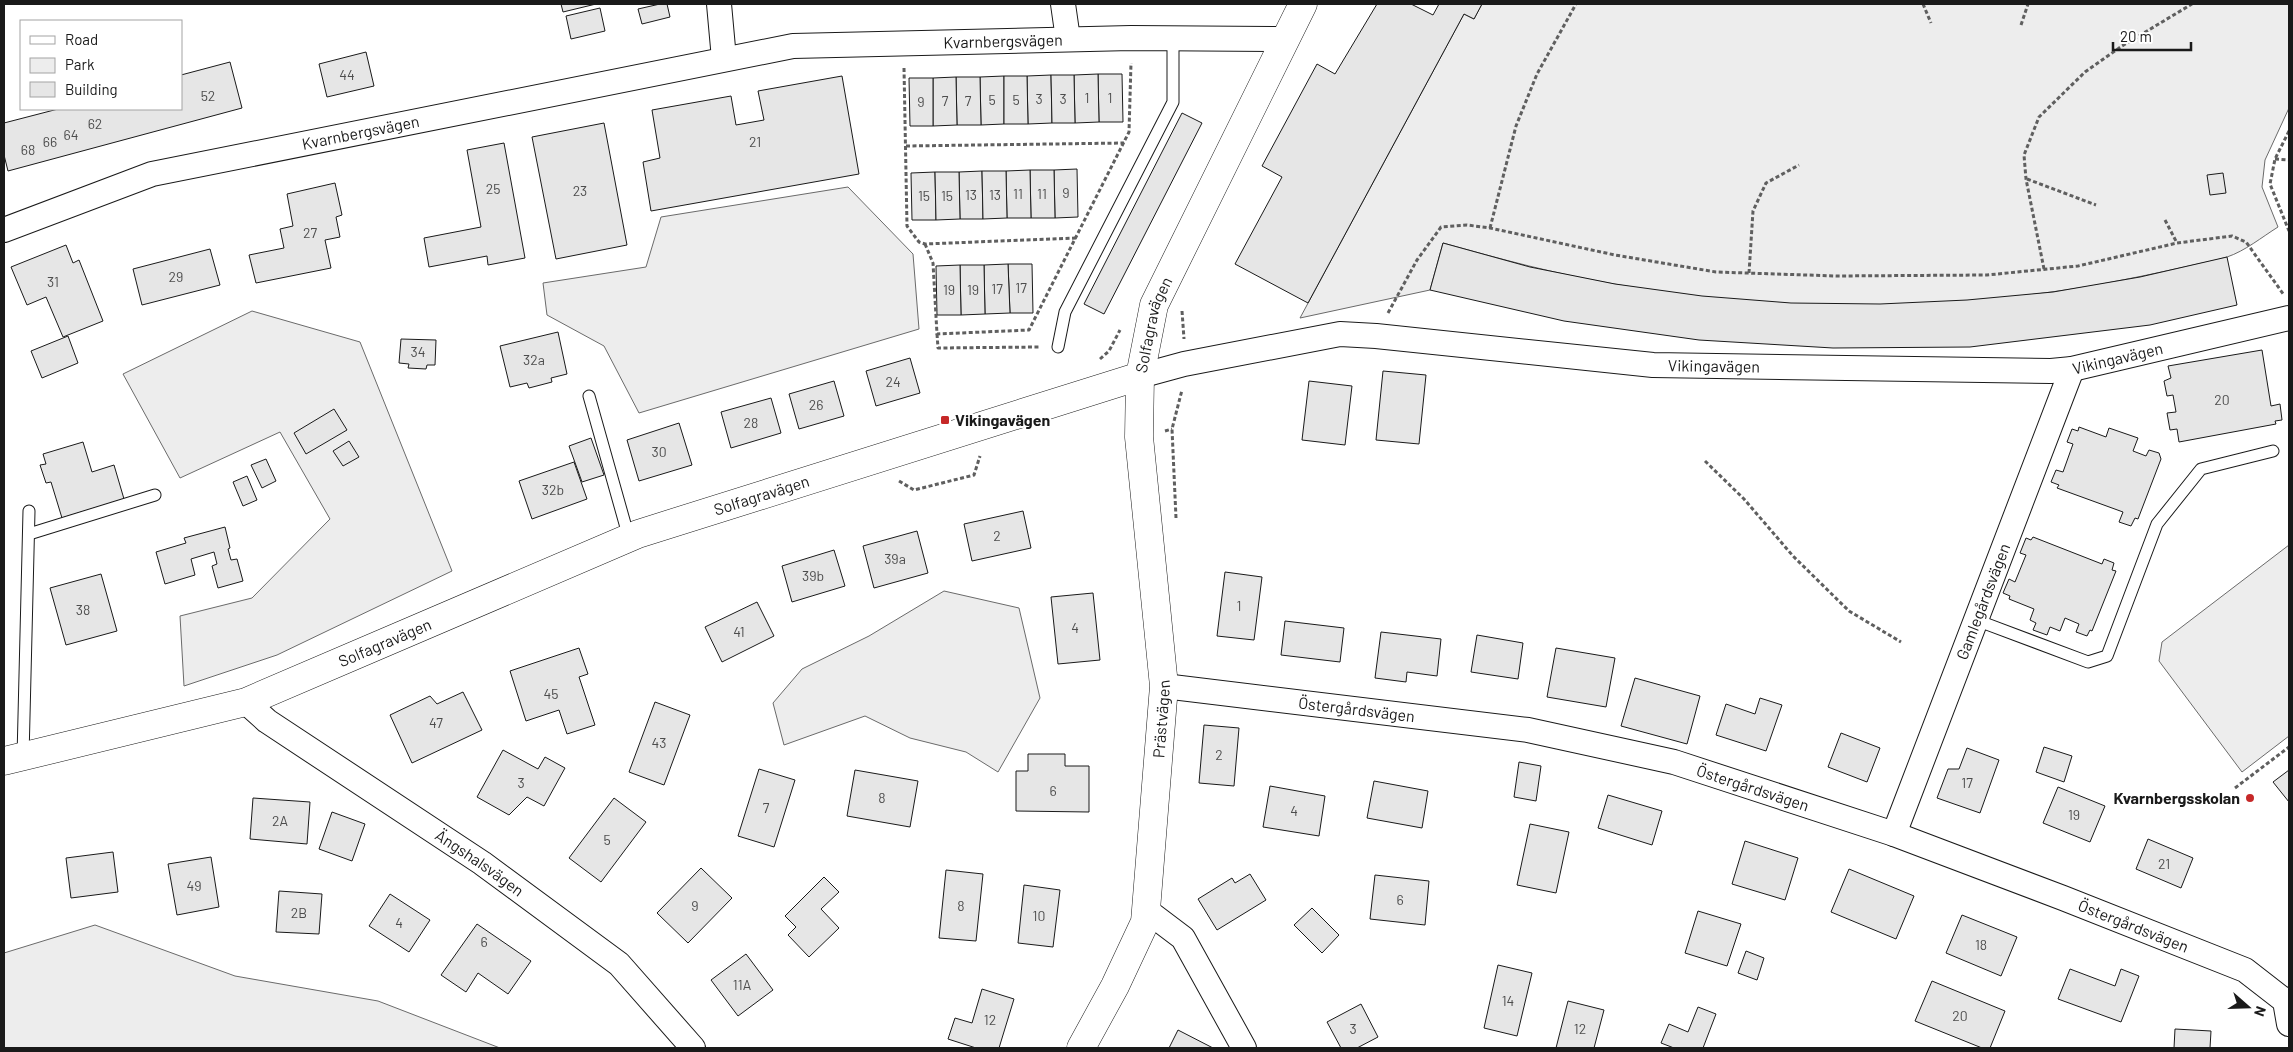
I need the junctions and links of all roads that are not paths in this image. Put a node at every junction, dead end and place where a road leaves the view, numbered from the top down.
1 (719, 4) edge
2 (1063, 4) edge
3 (1303, 4) edge
4 (1173, 37) junction
5 (1068, 39) junction
6 (1285, 39) junction
7 (724, 59) junction
8 (4, 230) edge
9 (2289, 318) edge
10 (1058, 347) road end
11 (2072, 369) junction
12 (1140, 376) junction
13 (589, 396) dead end
14 (2273, 451) dead end
15 (155, 495) dead end
16 (29, 511) dead end
17 (29, 534) junction
18 (629, 538) junction
19 (1976, 620) junction
20 (1164, 686) junction
21 (246, 702) junction
22 (13, 759) edge
23 (1894, 834) junction
24 (1146, 910) junction
25 (2289, 1024) edge
26 (693, 1048) edge
27 (1081, 1048) edge
28 (1244, 1048) edge

1 - 7 street
2 - 5 street
3 - 6 street, Solfagravägen
4 - 5 street, Kvarnbergsvägen
4 - 6 street, Kvarnbergsvägen
4 - 10 lane
5 - 7 street, Kvarnbergsvägen
6 - 12 street, Solfagravägen
7 - 8 street, Kvarnbergsvägen
9 - 11 street, Vikingavägen
11 - 12 street, Vikingavägen
11 - 19 street, Gamlegårdsvägen
12 - 18 street, Solfagravägen
12 - 20 street, Prästvägen
13 - 18 lane
14 - 19 lane
15 - 17 lane
16 - 17 lane
17 - 22 lane
18 - 21 street, Solfagravägen
19 - 23 street, Gamlegårdsvägen
20 - 23 street, Östergårdsvägen
20 - 24 street, Prästvägen
21 - 22 street, Solfagravägen
21 - 26 street, Ängshalsvägen
23 - 25 street, Östergårdsvägen
24 - 27 street, Prästvägen
24 - 28 street

